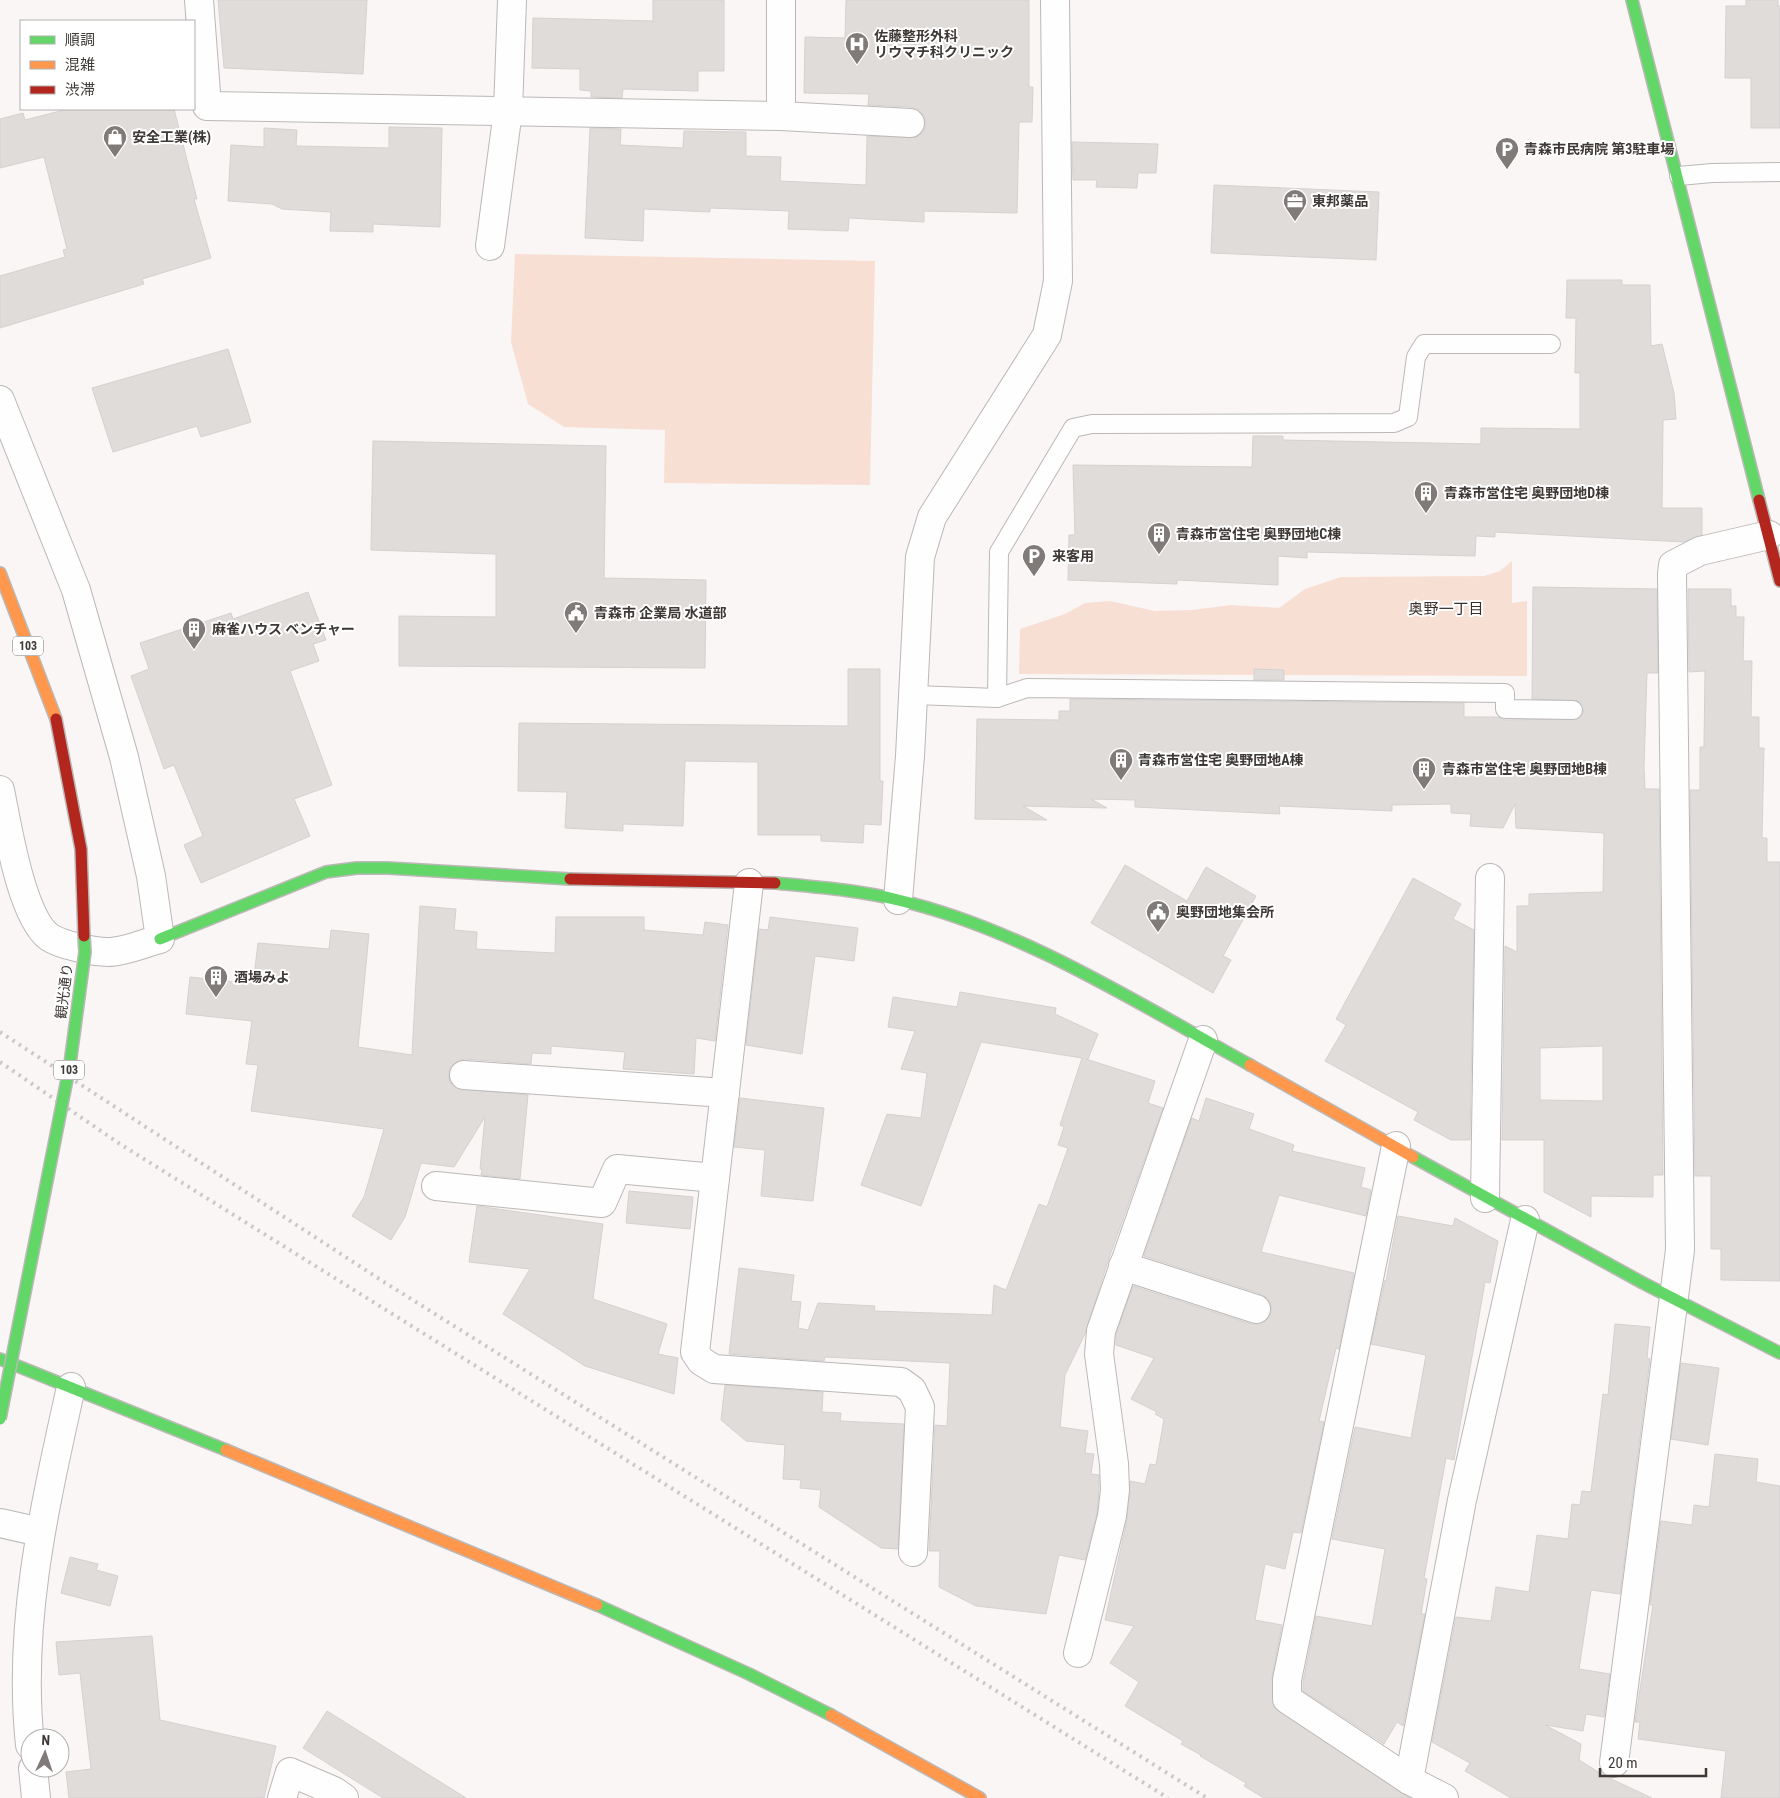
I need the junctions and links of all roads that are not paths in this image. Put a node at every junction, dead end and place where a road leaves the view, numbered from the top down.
1 (199, 0) edge
2 (512, 0) edge
3 (781, 0) edge
4 (1055, 0) edge
5 (1632, 0) edge
6 (508, 111) junction
7 (781, 116) junction
8 (910, 123) dead end
9 (1780, 172) edge
10 (1679, 176) junction
11 (490, 246) dead end
12 (1551, 344) dead end
13 (0, 400) edge
14 (1769, 535) junction
15 (0, 572) edge
16 (1780, 581) edge
17 (914, 695) junction
18 (996, 698) junction
19 (1573, 710) dead end
20 (0, 790) edge
21 (1490, 878) dead end
22 (749, 883) junction
23 (898, 900) junction
24 (160, 939) junction
25 (1203, 1040) junction
26 (464, 1075) dead end
27 (725, 1093) junction
28 (1396, 1146) junction
29 (715, 1178) junction
30 (436, 1186) dead end
31 (1485, 1198) junction
32 (1525, 1220) junction
33 (1123, 1266) junction
34 (1674, 1300) junction
35 (1256, 1309) dead end
36 (1780, 1353) edge
37 (0, 1359) edge
38 (71, 1387) junction
39 (0, 1419) edge
40 (0, 1523) edge
41 (40, 1532) junction
42 (914, 1552) dead end
43 (1078, 1653) dead end
44 (28, 1728) edge
45 (1614, 1763) dead end
46 (34, 1778) edge
47 (1409, 1780) junction
48 (36, 1798) edge
49 (282, 1798) edge
50 (344, 1798) edge
51 (980, 1798) edge
52 (1444, 1798) edge

1 - 6 street
2 - 6 street
3 - 7 street
4 - 17 street
5 - 10 main road
6 - 7 street
6 - 11 street
7 - 8 street
9 - 10 lane
10 - 14 main road
12 - 18 lane
13 - 24 street
14 - 16 main road
14 - 34 street
15 - 39 main road, 観光通り / 103, bridge
17 - 18 lane
17 - 23 street
18 - 19 lane
20 - 24 street
21 - 31 street
22 - 23 main road
22 - 24 main road
22 - 27 street
23 - 25 main road
25 - 28 main road
25 - 33 street
26 - 27 street
27 - 29 street
28 - 31 main road
28 - 47 street
29 - 30 street
29 - 42 street
31 - 32 main road
32 - 34 main road
32 - 47 street
33 - 35 street
33 - 43 street
34 - 36 main road
34 - 45 street
37 - 38 main road
38 - 41 street
38 - 51 main road
40 - 41 street
41 - 44 street
46 - 48 street
47 - 52 street
49 - 50 street

